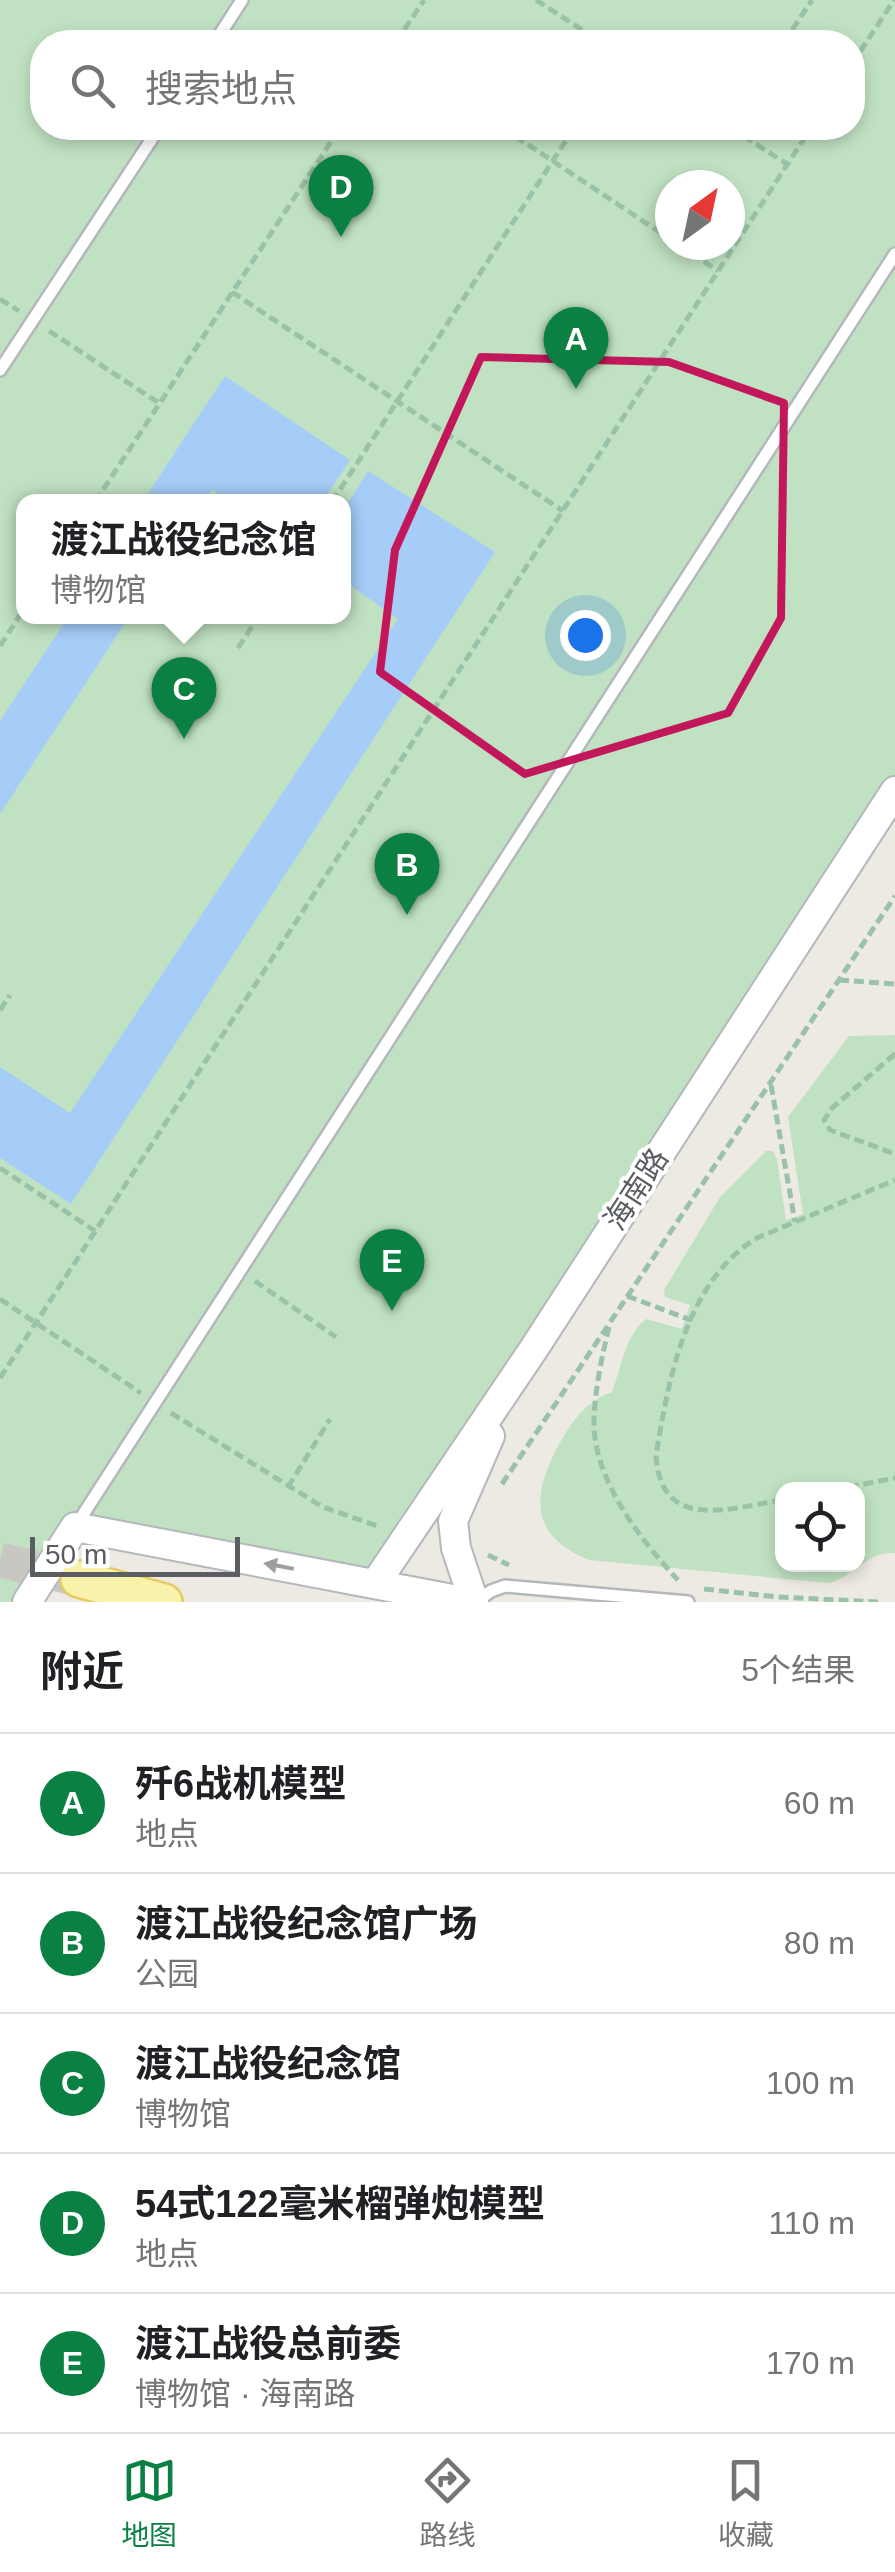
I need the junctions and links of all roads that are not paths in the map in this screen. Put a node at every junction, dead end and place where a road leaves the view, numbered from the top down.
1 (242, 0) edge
2 (223, 30) edge
3 (151, 140) edge
4 (895, 254) edge
5 (0, 370) edge
6 (895, 791) edge
7 (533, 1350) junction
8 (74, 1528) junction
9 (79, 1579) tunnel mouth
10 (374, 1584) junction
11 (26, 1602) edge
12 (164, 1602) edge
13 (472, 1602) edge
14 (688, 1602) edge

1 - 2 lane
3 - 5 lane
4 - 8 lane
6 - 7 street, 海南路
7 - 10 street, 海南路
7 - 13 street
10 -> 8 street
8 - 11 street
9 - 12 main road
10 - 13 street
13 - 14 lane

